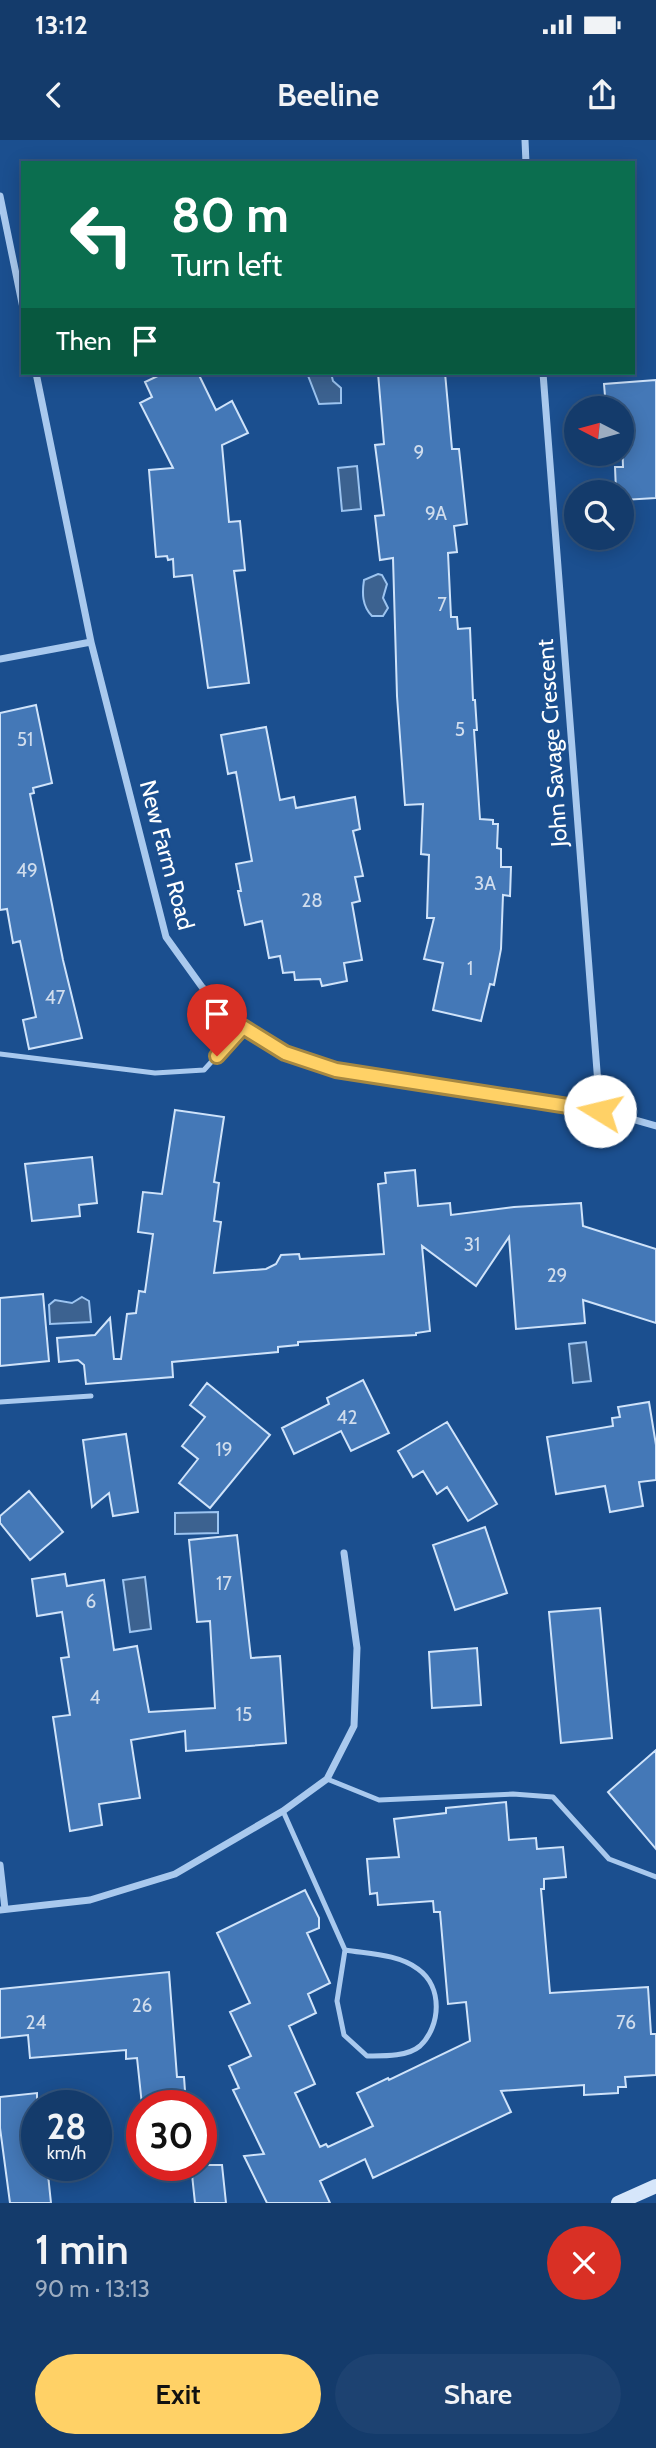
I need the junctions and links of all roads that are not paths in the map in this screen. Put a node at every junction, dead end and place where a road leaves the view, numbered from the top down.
1 (524, 140) edge
2 (526, 161) edge
3 (0, 196) edge
4 (21, 298) edge
5 (36, 375) edge
6 (543, 375) edge
7 (91, 642) junction
8 (0, 659) edge
9 (243, 1027) junction
10 (0, 1054) edge
11 (600, 1111) junction
12 (656, 1126) edge
13 (91, 1396) dead end
14 (0, 1402) edge
15 (344, 1553) dead end
16 (327, 1779) junction
17 (283, 1811) junction
18 (0, 1866) edge
19 (656, 1877) edge
20 (2, 1910) edge
21 (345, 1950) junction
22 (656, 2186) edge
23 (618, 2203) edge

1 - 2 street
3 - 4 street
5 - 7 street, New Farm Road
6 - 11 street, John Savage Crescent
7 - 8 street
7 - 9 street, New Farm Road
9 - 10 lane
9 - 11 street, New Farm Road
11 - 12 street, New Farm Road
13 - 14 lane
15 - 16 street
16 - 17 street
16 - 19 lane
17 - 20 street
17 - 21 lane
18 - 20 street
21 - 21 lane
22 - 23 main road

